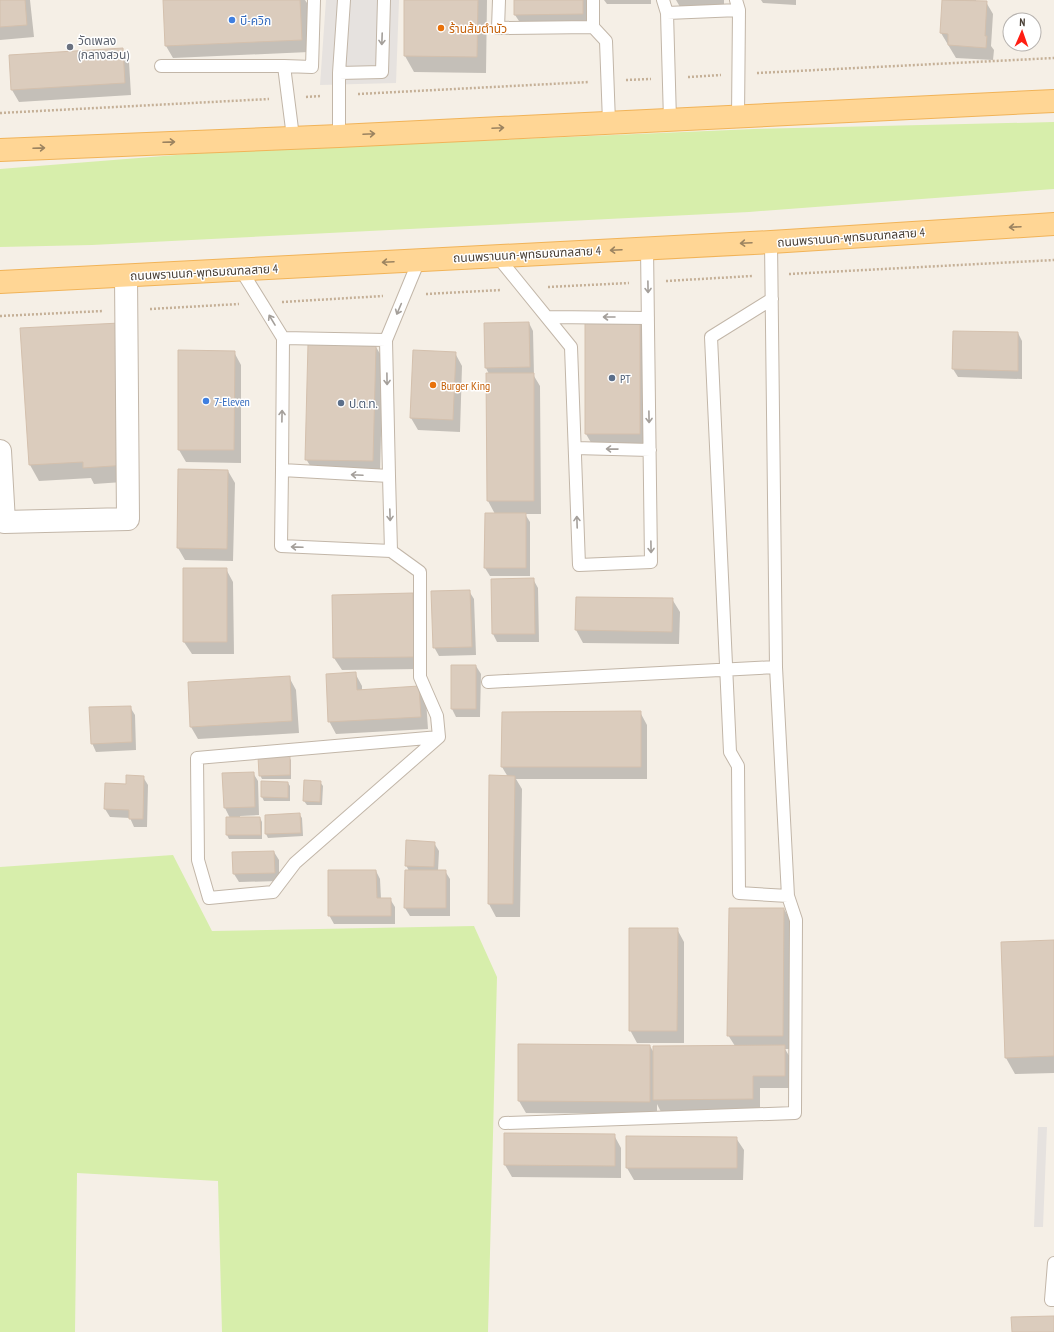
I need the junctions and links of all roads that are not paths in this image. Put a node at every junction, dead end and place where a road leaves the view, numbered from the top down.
1 (314, 0) edge
2 (344, 0) edge
3 (384, 0) edge
4 (499, 0) edge
5 (593, 0) edge
6 (663, 0) edge
7 (737, 5) edge
8 (667, 13) junction
9 (593, 27) junction
10 (161, 66) dead end
11 (284, 66) junction
12 (340, 73) junction
13 (1054, 101) edge
14 (738, 117) junction
15 (670, 120) junction
16 (609, 122) junction
17 (339, 136) junction
18 (293, 137) junction
19 (0, 150) edge
20 (1054, 224) edge
21 (771, 242) junction
22 (647, 248) junction
23 (497, 256) junction
24 (419, 260) junction
25 (241, 270) junction
26 (126, 276) junction
27 (0, 282) edge
28 (772, 299) junction
29 (547, 317) junction
30 (648, 318) junction
31 (283, 338) junction
32 (386, 340) junction
33 (575, 448) junction
34 (650, 450) junction
35 (0, 452) edge
36 (282, 470) junction
37 (389, 476) junction
38 (391, 551) junction
39 (776, 667) junction
40 (726, 670) junction
41 (488, 682) dead end
42 (439, 737) junction
43 (788, 896) junction
44 (504, 1123) dead end
45 (1054, 1263) edge
46 (1054, 1300) edge

1 - 11 lane
2 - 12 lane
3 -> 12 lane
4 - 9 lane
5 - 9 lane
6 - 8 lane
7 - 8 lane
7 - 14 lane
8 - 15 lane
9 - 16 lane
10 - 11 lane
11 - 18 lane
12 - 17 lane
13 - 14 main road
14 - 15 main road
15 - 16 main road
17 -> 16 main road
17 - 18 main road
19 -> 18 main road
20 -> 21 main road, ถนนพรานนก-พุทธมณฑลสาย 4
21 -> 22 main road, ถนนพรานนก-พุทธมณฑลสาย 4
21 - 28 lane
22 -> 23 main road, ถนนพรานนก-พุทธมณฑลสาย 4
22 -> 30 lane
23 - 24 main road, ถนนพรานนก-พุทธมณฑลสาย 4
23 - 29 lane
24 -> 25 main road, ถนนพรานนก-พุทธมณฑลสาย 4
24 -> 32 lane
25 - 26 main road, ถนนพรานนก-พุทธมณฑลสาย 4
31 -> 25 lane
26 - 27 main road, ถนนพรานนก-พุทธมณฑลสาย 4
26 - 35 street
28 - 39 lane
28 - 40 lane
30 -> 29 lane
29 - 33 lane
30 -> 34 lane
31 - 32 lane
36 -> 31 lane
32 -> 37 lane
34 -> 33 lane
34 -> 33 lane
37 -> 36 lane
38 -> 36 lane
37 -> 38 lane
38 - 42 lane
39 - 40 lane
39 - 43 lane
40 - 41 lane
40 - 43 lane
42 - 42 lane
43 - 44 lane
45 - 46 lane

